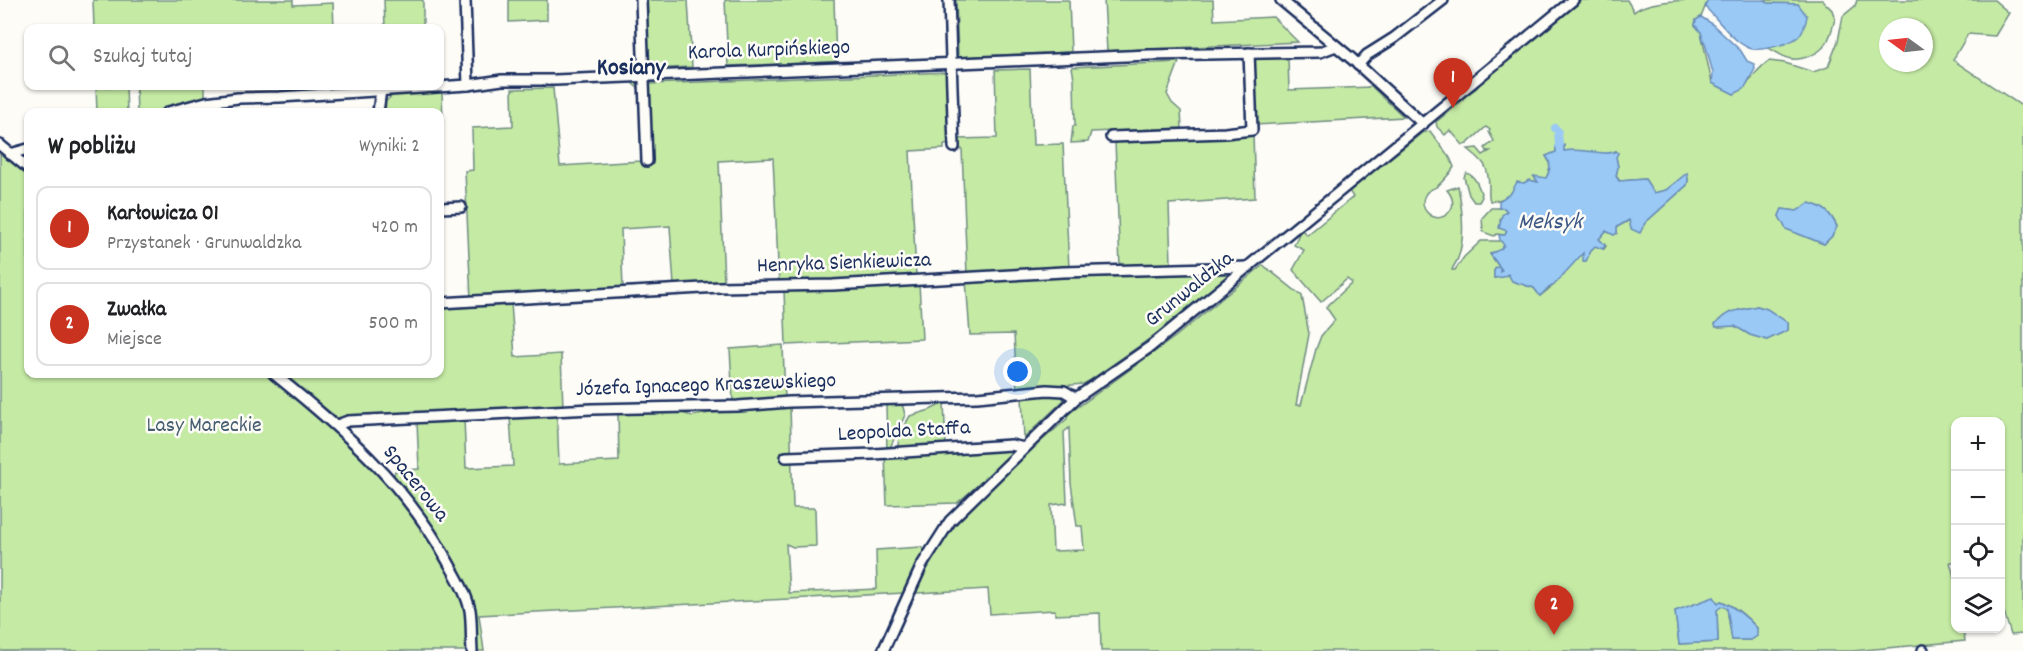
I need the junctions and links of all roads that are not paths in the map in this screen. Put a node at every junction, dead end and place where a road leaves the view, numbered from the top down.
1 (465, 0) edge
2 (640, 0) edge
3 (950, 0) edge
4 (1281, 0) edge
5 (1443, 0) edge
6 (1573, 0) edge
7 (1336, 46) junction
8 (1249, 53) junction
9 (951, 63) junction
10 (1358, 64) junction
11 (644, 76) junction
12 (468, 85) junction
13 (444, 86) edge
14 (381, 90) joint
15 (183, 108) edge
16 (379, 108) edge
17 (1423, 124) junction
18 (1111, 137) dead end
19 (0, 145) edge
20 (954, 147) dead end
21 (24, 150) edge
22 (10, 154) junction
23 (646, 161) dead end
24 (24, 165) edge
25 (461, 207) dead end
26 (444, 208) edge
27 (1249, 267) junction
28 (444, 303) edge
29 (279, 378) edge
30 (1076, 398) junction
31 (337, 425) junction
32 (1024, 448) junction
33 (786, 457) dead end
34 (472, 651) edge
35 (883, 651) edge

1 - 12 street
2 - 11 street
3 - 9 street
4 - 7 street
5 - 10 street
6 - 17 street, Grunwaldzka
7 - 8 street, Karola Kurpińskiego
7 - 10 street
8 - 9 street, Karola Kurpińskiego
8 - 18 street
9 - 11 street, Karola Kurpińskiego
9 - 20 street
10 - 17 street
11 - 12 street, Karola Kurpińskiego
11 - 23 street
12 - 13 street, Karola Kurpińskiego
14 - 15 street, Karola Kurpińskiego
14 - 16 street
17 - 27 street, Grunwaldzka
19 - 22 street
21 - 22 street
22 - 24 street
25 - 26 street
27 - 28 street, Henryka Sienkiewicza
27 - 30 street, Grunwaldzka
29 - 31 street, Spacerowa
30 - 31 street, Józefa Ignacego Kraszewskiego
30 - 32 street, Grunwaldzka
31 - 34 street, Spacerowa
32 - 33 street, Leopolda Staffa
32 - 35 street, Grunwaldzka

